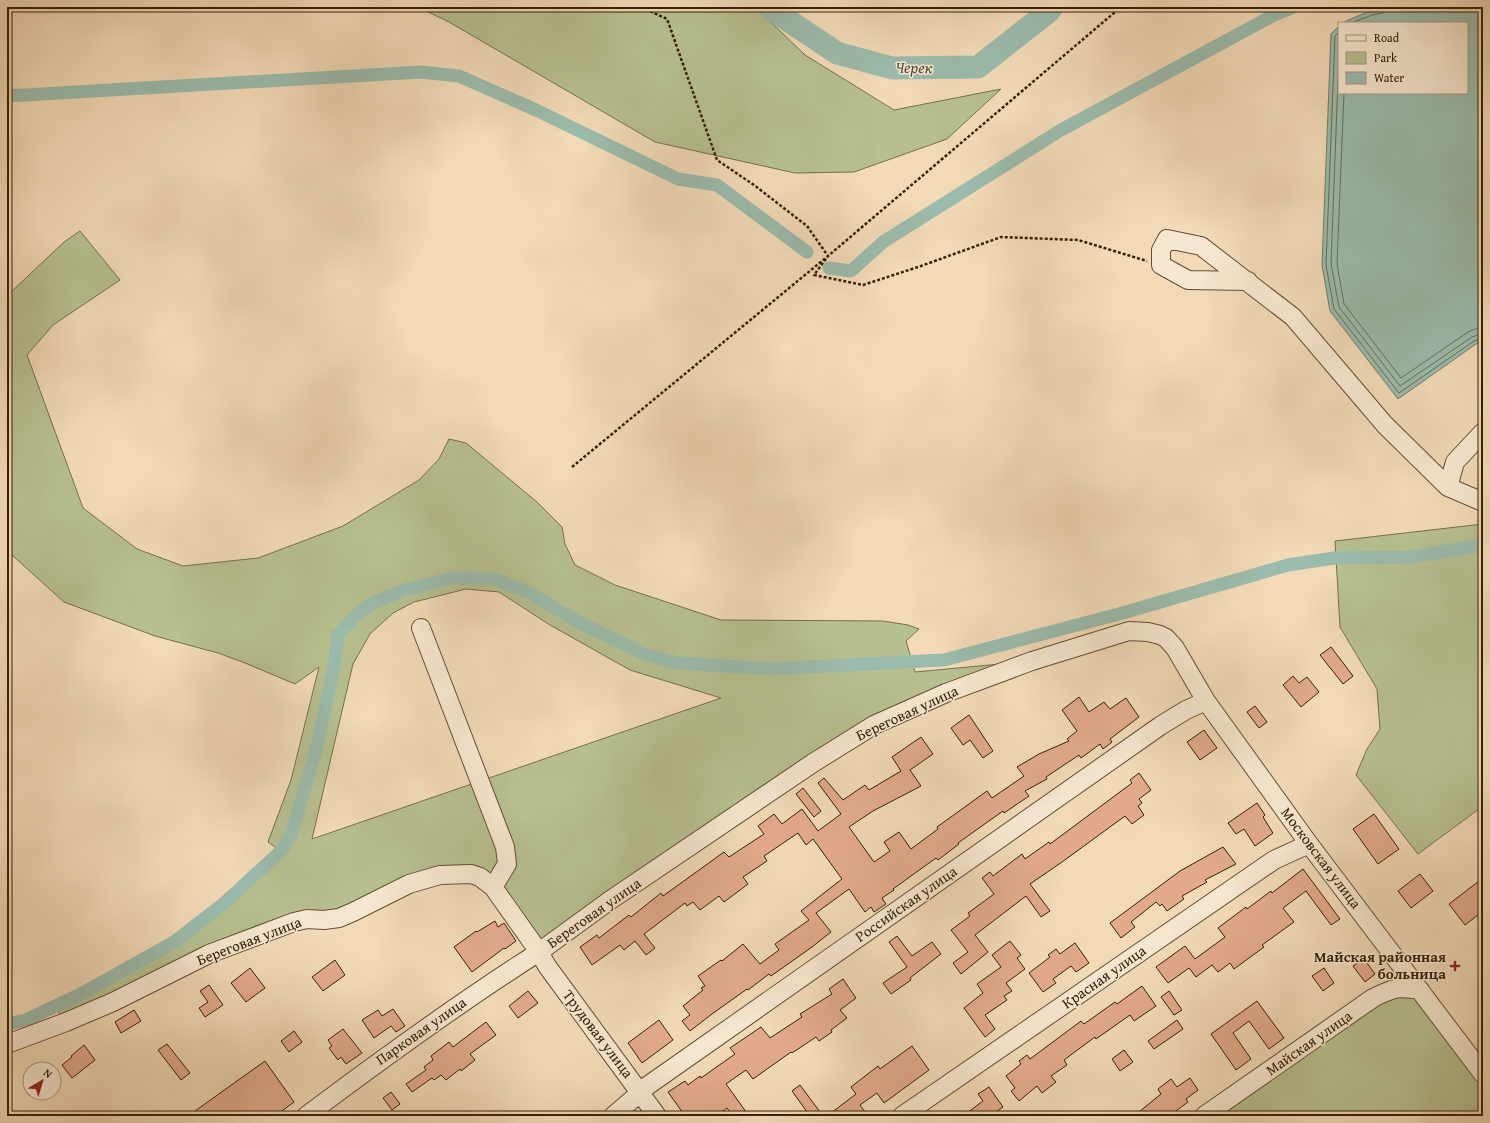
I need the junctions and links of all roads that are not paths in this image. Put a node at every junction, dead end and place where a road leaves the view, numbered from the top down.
1 (1248, 281) junction
2 (1483, 432) edge
3 (1448, 487) junction
4 (1483, 502) edge
5 (421, 628) dead end
6 (1166, 638) joint
7 (1206, 701) junction
8 (1310, 844) junction
9 (493, 887) junction
10 (540, 952) junction
11 (1420, 990) junction
12 (7, 1044) edge
13 (1483, 1074) edge
14 (640, 1091) junction
15 (306, 1116) edge
16 (613, 1116) edge
17 (657, 1116) edge
18 (902, 1116) edge
19 (1204, 1116) edge

1 - 1 street
1 - 3 street
2 - 3 street
3 - 4 street
5 - 9 street
6 - 7 street, Московская улица
6 - 10 street, Береговая улица
7 - 8 street, Московская улица
7 - 14 street, Российская улица
8 - 11 street, Московская улица
8 - 18 street, Красная улица
9 - 10 street, Береговая улица
9 - 12 street, Береговая улица
10 - 14 street, Трудовая улица
10 - 15 street, Парковая улица
11 - 13 street, Московская улица
11 - 19 street, Майская улица
14 - 16 street, Российская улица
14 - 17 street, Трудовая улица

